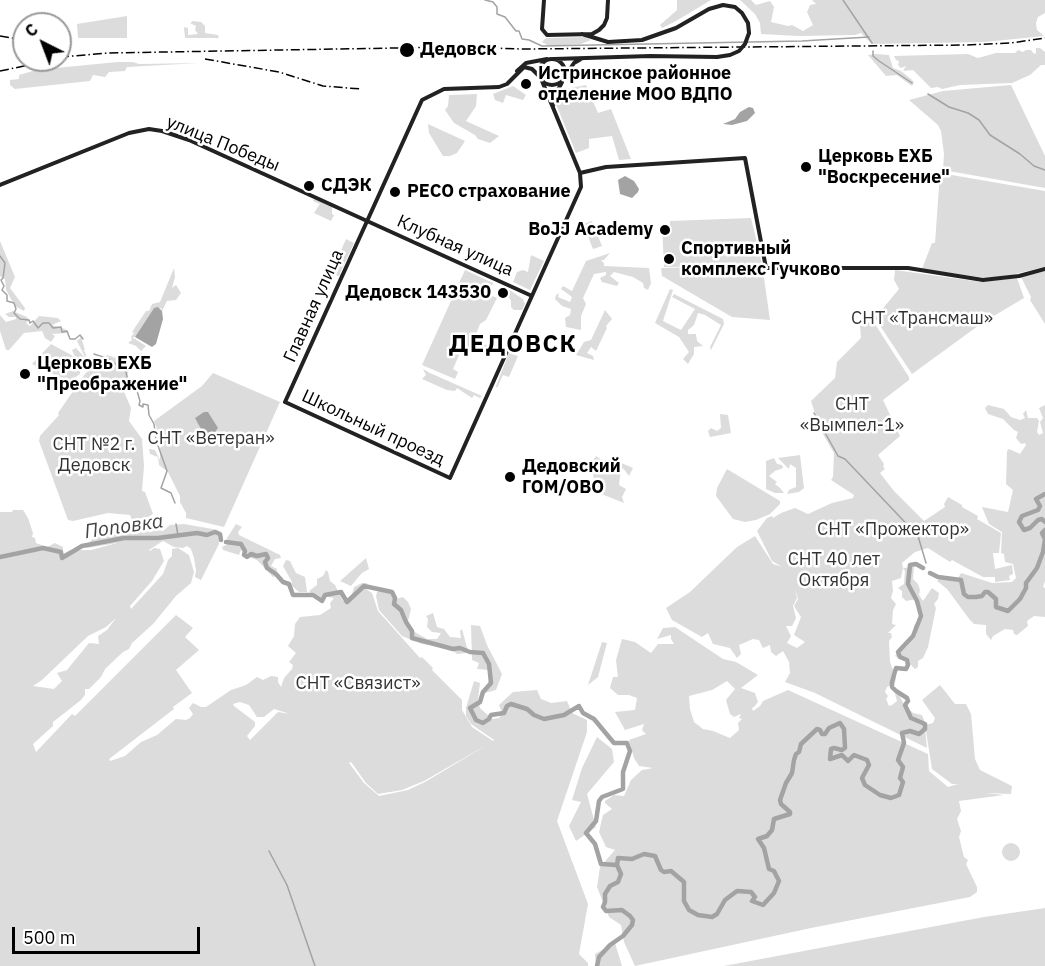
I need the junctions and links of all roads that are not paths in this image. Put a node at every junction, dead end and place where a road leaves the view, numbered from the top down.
1 (544, 0) edge
2 (608, 0) edge
3 (604, 26) junction
4 (582, 34) junction
5 (604, 40) junction
6 (585, 58) junction
7 (552, 59) junction
8 (513, 77) junction
9 (563, 78) junction
10 (541, 79) junction
11 (554, 112) junction
12 (580, 173) junction
13 (0, 185) edge
14 (367, 220) junction
15 (1045, 269) edge
16 (532, 296) junction
17 (285, 402) joint

1 - 4 street
2 - 3 street
3 - 4 street
3 - 5 street
4 - 5 street
5 - 6 street, bridge
6 - 7 street
6 - 9 street
7 - 8 street
7 - 9 street
7 - 10 street
8 - 10 street
8 - 14 street, Главная улица
9 - 10 street
9 - 11 street
10 - 11 street
11 - 12 street
12 - 15 street
12 - 16 street
13 - 14 street, улица Победы
14 - 16 street, Клубная улица
14 - 17 street, Главная улица
16 - 17 street, Школьный проезд

